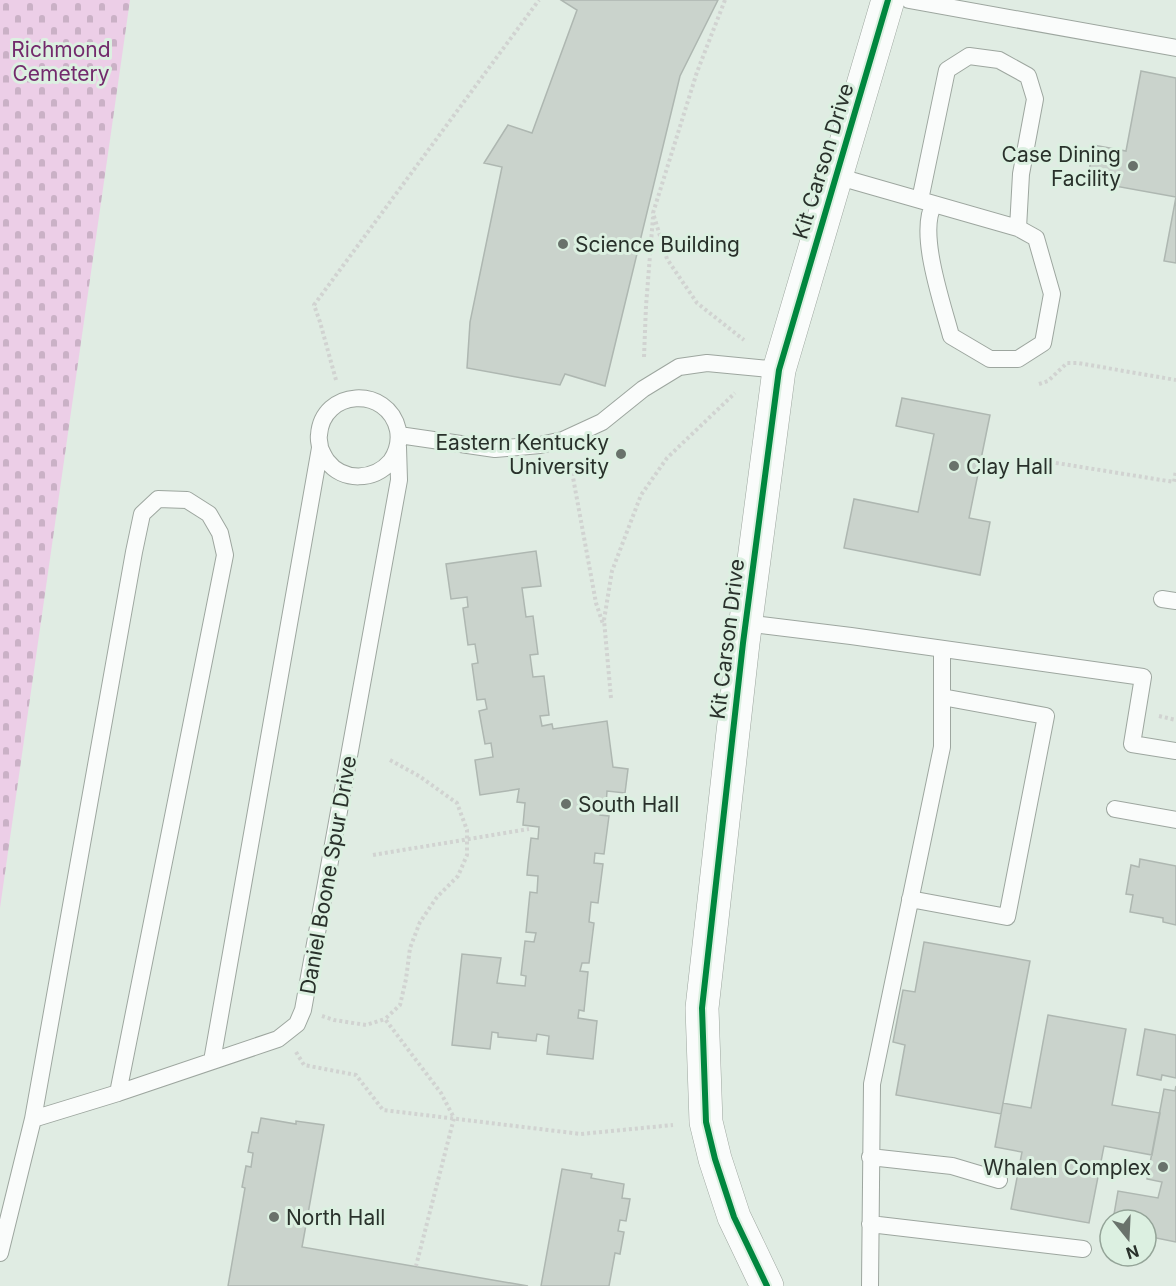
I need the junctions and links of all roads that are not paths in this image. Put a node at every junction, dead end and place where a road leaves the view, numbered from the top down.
1 (888, 0) edge
2 (909, 0) edge
3 (1176, 48) edge
4 (836, 176) junction
5 (927, 202) junction
6 (1017, 228) junction
7 (779, 370) junction
8 (398, 440) junction
9 (320, 448) junction
10 (745, 622) junction
11 (942, 648) junction
12 (942, 697) junction
13 (1176, 751) edge
14 (1115, 809) dead end
15 (1176, 820) edge
16 (910, 899) junction
17 (212, 1061) junction
18 (118, 1093) junction
19 (33, 1119) junction
20 (870, 1157) junction
21 (999, 1180) dead end
22 (870, 1224) junction
23 (1083, 1249) dead end
24 (0, 1252) edge
25 (767, 1286) edge
26 (870, 1286) edge

1 - 4 street, Kit Carson Drive
2 - 3 lane
4 - 5 lane
4 - 7 street, Kit Carson Drive
5 - 6 lane
5 - 6 lane
5 - 6 lane
7 - 8 lane
7 - 10 street, Kit Carson Drive
8 - 9 lane
8 - 9 lane
8 - 17 lane, Daniel Boone Spur Drive
9 - 17 lane
10 - 11 lane
10 - 25 street, Kit Carson Drive
11 - 12 lane
11 - 13 lane
12 - 16 lane
12 - 16 lane
14 - 15 lane
16 - 20 lane
17 - 18 lane, Daniel Boone Spur Drive
18 - 19 lane, Daniel Boone Spur Drive
18 - 19 lane
19 - 24 lane
20 - 21 lane
20 - 22 lane
22 - 23 lane
22 - 26 lane

